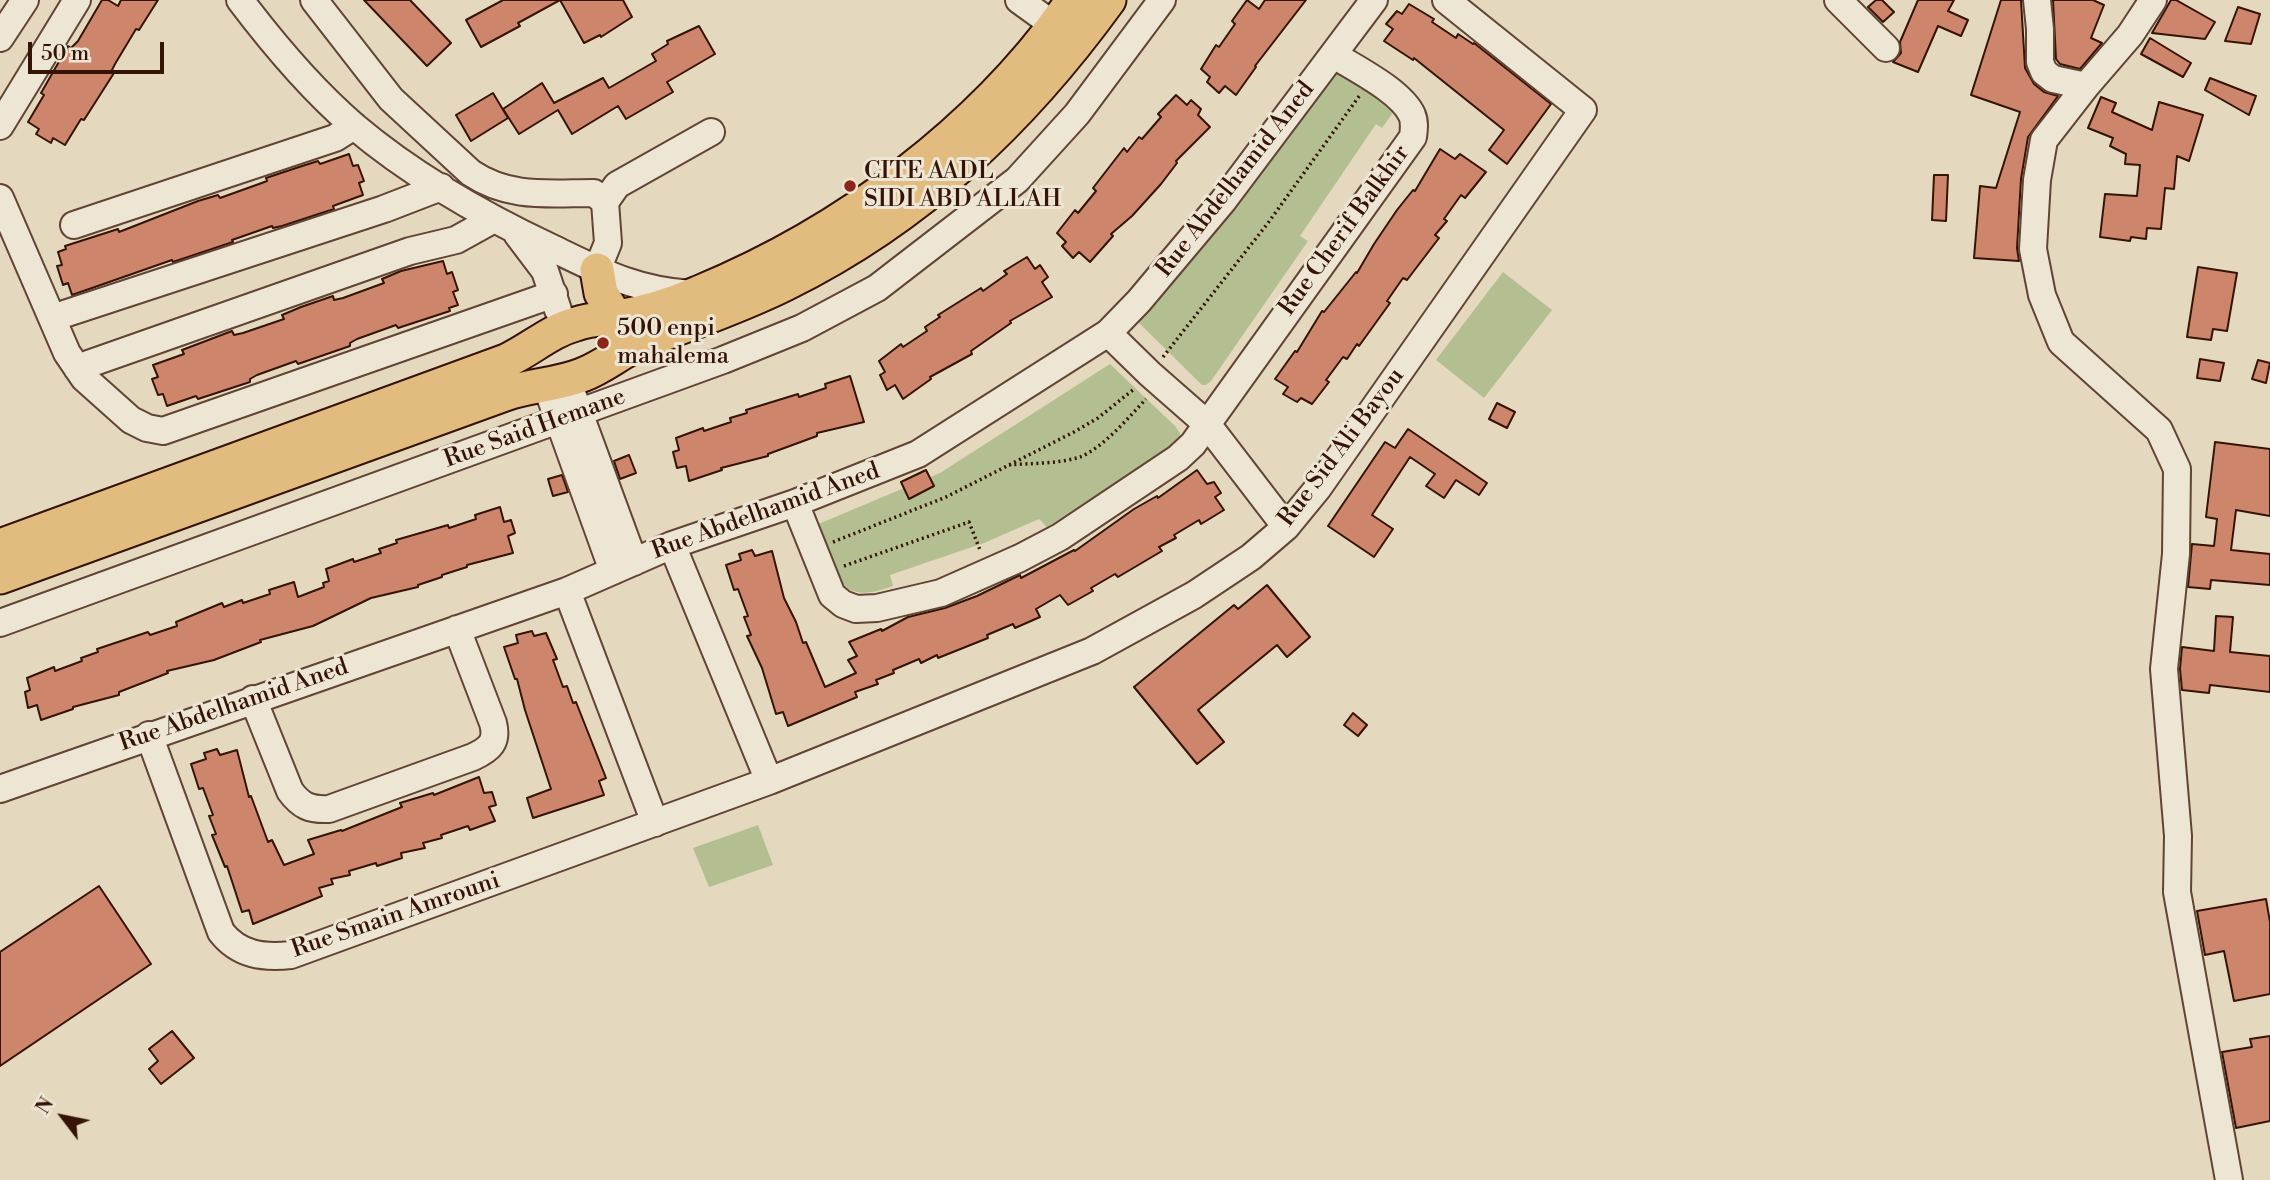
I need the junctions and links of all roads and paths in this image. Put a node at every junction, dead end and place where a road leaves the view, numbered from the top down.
1 (25, 0) edge
2 (77, 0) edge
3 (240, 0) edge
4 (314, 0) edge
5 (1019, 0) edge
6 (1109, 0) edge
7 (1162, 0) edge
8 (1374, 0) edge
9 (1446, 0) edge
10 (1838, 0) edge
11 (2037, 0) edge
12 (2153, 0) edge
13 (1068, 24) edge
14 (0, 38) edge
15 (1886, 48) dead end
16 (1334, 55) junction
17 (1371, 79) junction
18 (2085, 86) junction
19 (0, 126) edge
20 (354, 126) junction
21 (711, 132) dead end
22 (441, 187) junction
23 (0, 198) edge
24 (605, 202) junction
25 (504, 224) junction
26 (74, 225) dead end
27 (597, 270) junction
28 (554, 294) junction
29 (696, 294) junction
30 (615, 317) junction
31 (52, 318) junction
32 (561, 329) junction
33 (1108, 333) junction
34 (526, 349) junction
35 (620, 354) junction
36 (77, 368) junction
37 (549, 384) junction
38 (1145, 386) junction
39 (570, 416) junction
40 (1207, 424) junction
41 (1007, 465) junction
42 (794, 503) junction
43 (1286, 527) junction
44 (672, 545) junction
45 (0, 546) edge
46 (980, 550) dead end
47 (817, 562) junction
48 (623, 566) junction
49 (0, 578) edge
50 (567, 591) junction
51 (0, 623) edge
52 (457, 629) junction
53 (253, 699) junction
54 (149, 735) junction
55 (769, 781) junction
56 (0, 789) edge
57 (655, 823) junction
58 (2229, 1180) edge

1 - 14 street
2 - 19 street
3 - 20 street
4 - 24 street
5 - 13 street
6 - 13 main road
7 - 39 street, Rue Said Hemane
8 - 16 street, Rue Abdelhamid Aned
9 - 43 street, Rue Sid Ali Bayou
10 - 15 street
11 - 18 street
12 - 18 street
13 - 29 main road
13 - 35 main road
16 - 17 street, Rue Cherif Balkhir
16 - 33 street, Rue Abdelhamid Aned
17 - 38 path
17 - 40 street, Rue Cherif Balkhir
18 - 58 street
20 - 22 street
20 - 26 street
21 - 24 street
22 - 25 street
22 - 31 street
23 - 31 street
24 - 27 street
25 - 27 street
25 - 28 street
25 - 36 street
27 - 29 street
27 - 30 main road
28 - 32 street
28 - 36 street
29 - 30 main road
30 - 32 main road
30 - 35 main road
31 - 36 street
32 - 34 main road
33 - 38 street
33 - 42 street, Rue Abdelhamid Aned
34 - 37 main road
34 - 45 main road
35 - 37 main road
37 - 39 street
37 - 49 main road
38 - 40 street
38 - 41 path
38 - 41 path
39 - 48 street
39 - 51 street, Rue Said Hemane
40 - 43 street
40 - 47 street, Rue Cherif Balkhir
41 - 47 path
42 - 44 street, Rue Abdelhamid Aned
42 - 47 street, Rue Cherif Balkhir
43 - 55 street, Rue Sid Ali Bayou
44 - 48 street, Rue Abdelhamid Aned
44 - 55 street
46 - 47 path
48 - 50 street, Rue Abdelhamid Aned
50 - 52 street, Rue Abdelhamid Aned
50 - 57 street
52 - 53 street, Rue Abdelhamid Aned
52 - 53 street
53 - 54 street, Rue Abdelhamid Aned
54 - 56 street, Rue Abdelhamid Aned
54 - 57 street, Rue Smain Amrouni
55 - 57 street, Rue Sid Ali Bayou

